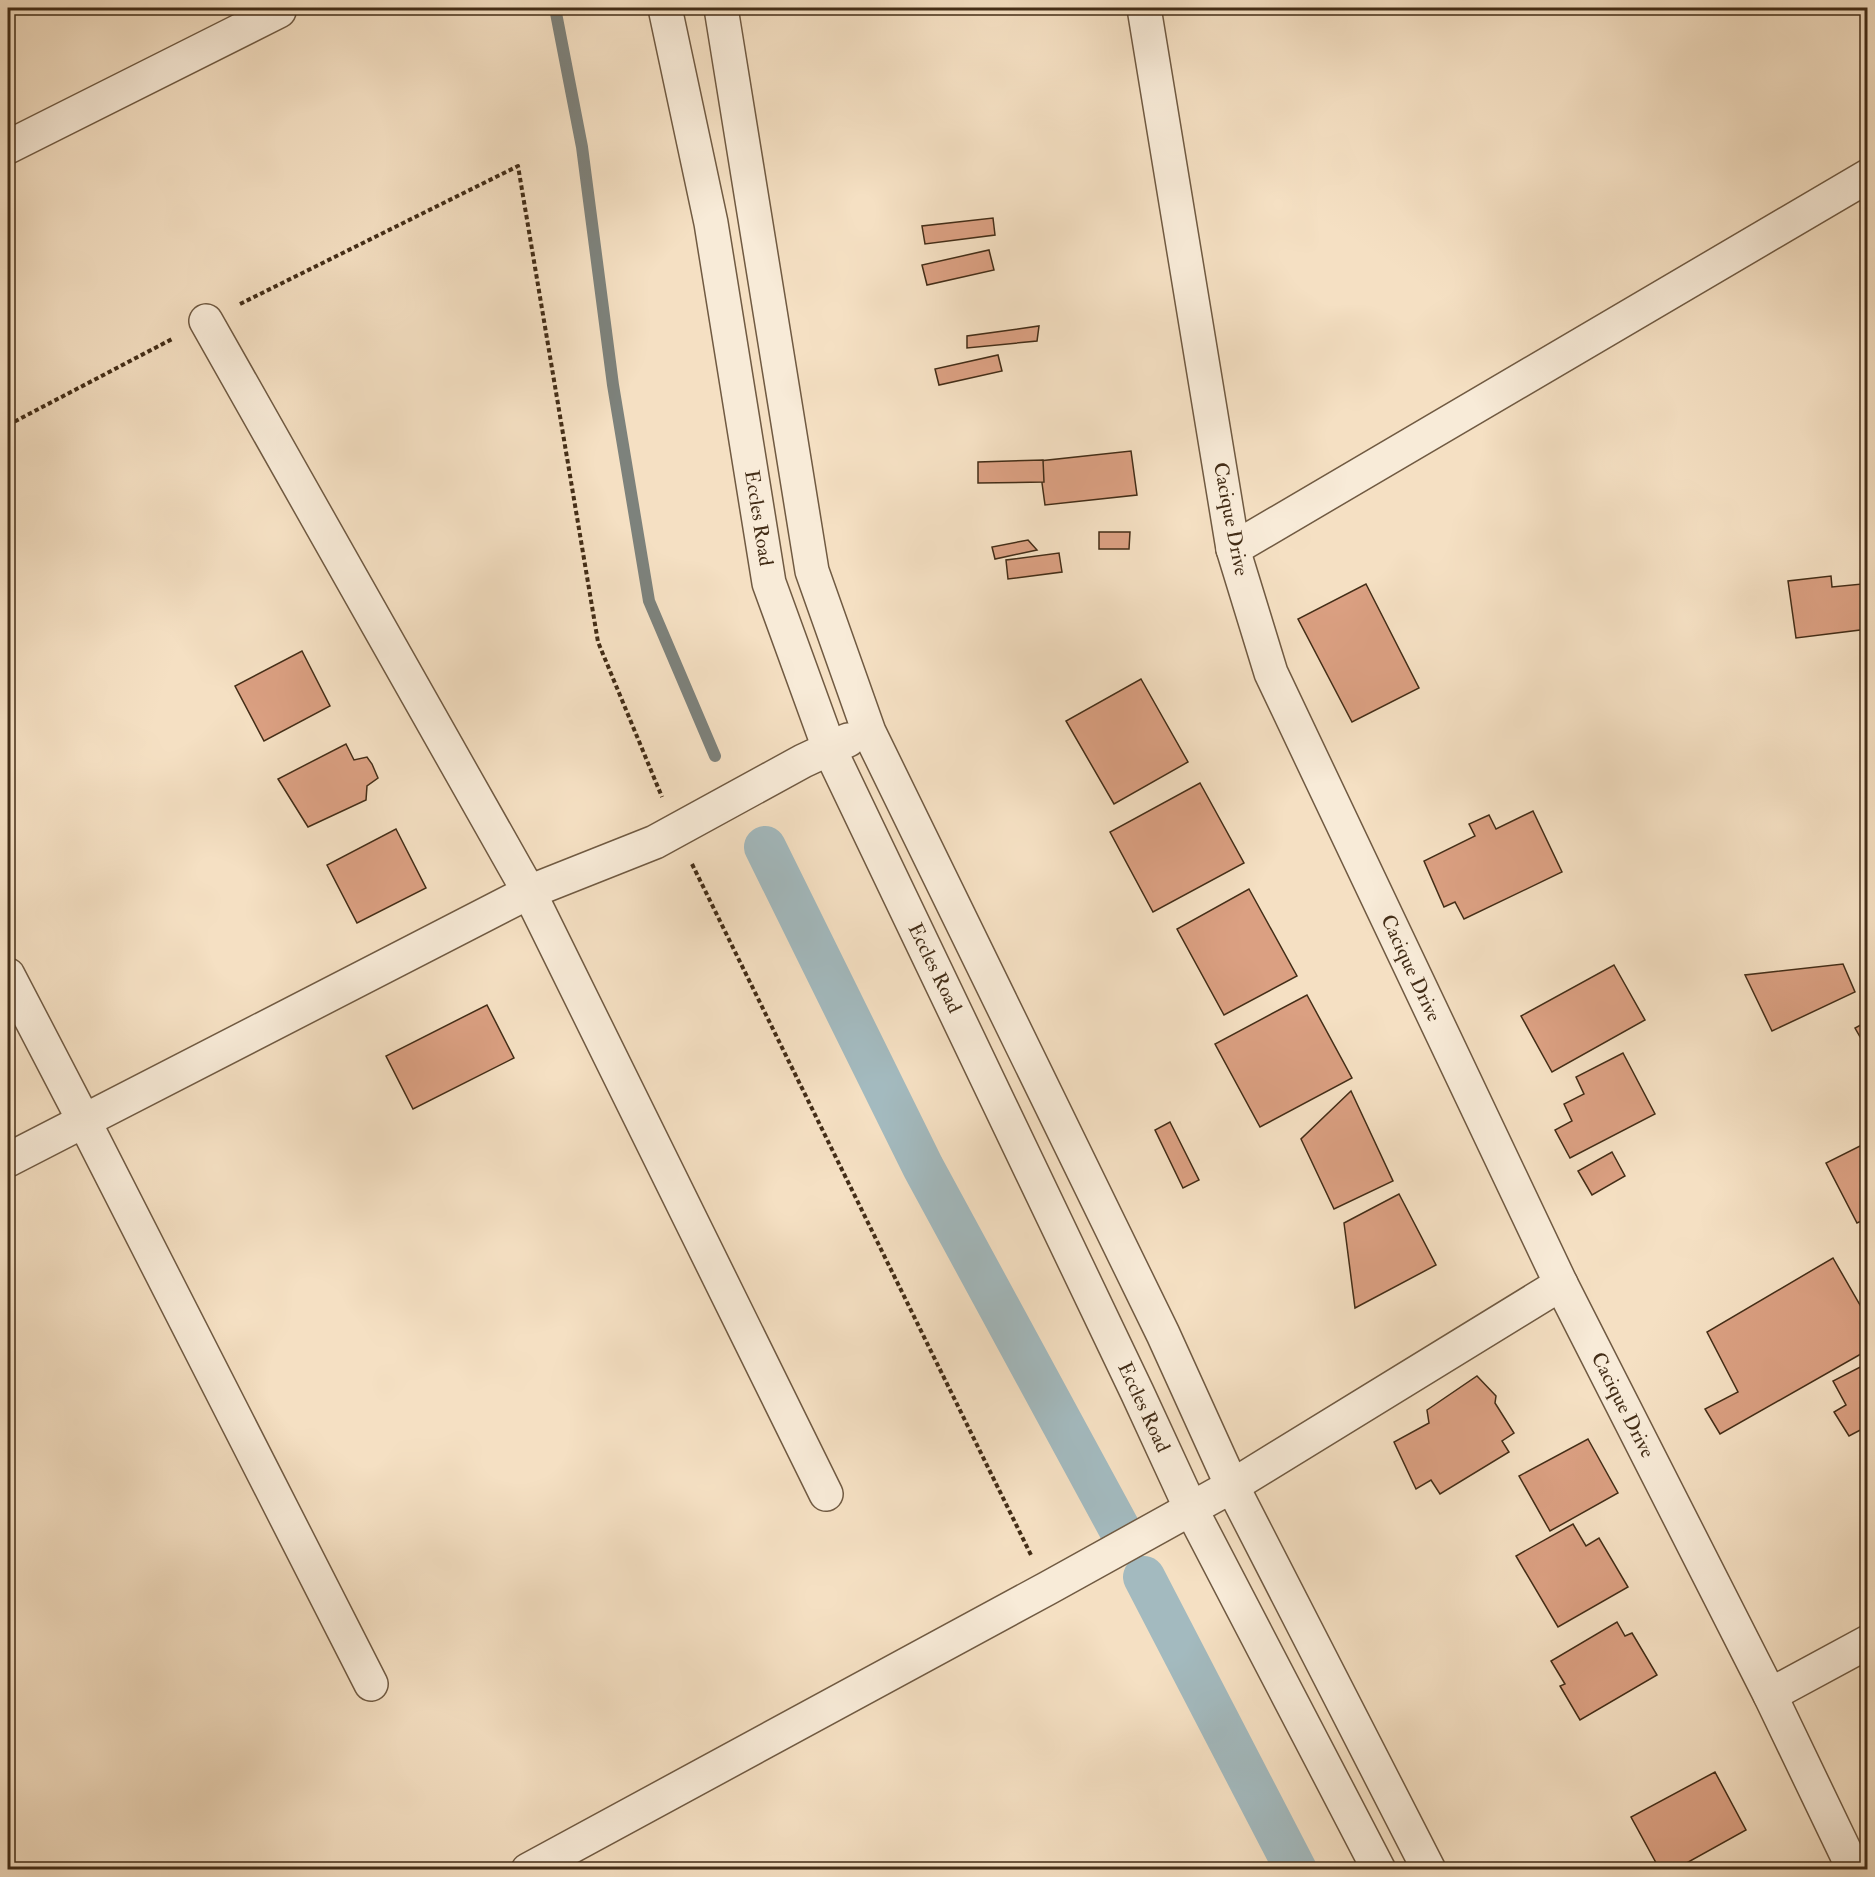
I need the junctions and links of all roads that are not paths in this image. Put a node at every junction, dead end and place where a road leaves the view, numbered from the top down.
1 (277, 8) edge
2 (665, 8) edge
3 (721, 8) edge
4 (1144, 8) edge
5 (8, 147) edge
6 (1868, 176) edge
7 (206, 321) road end
8 (1233, 549) junction
9 (869, 732) junction
10 (830, 748) junction
11 (529, 892) junction
12 (8, 975) edge
13 (84, 1120) junction
14 (8, 1160) edge
15 (1561, 1284) junction
16 (1232, 1486) junction
17 (826, 1494) dead end
18 (1191, 1509) junction
19 (1868, 1642) edge
20 (371, 1684) dead end
21 (1770, 1695) junction
22 (528, 1869) edge
23 (1379, 1869) edge
24 (1429, 1869) edge
25 (1854, 1869) edge

1 - 5 street
2 - 10 street, Eccles Road
3 - 9 street
4 - 8 street, Cacique Drive
6 - 8 street
7 - 11 street
8 - 15 street, Cacique Drive
9 - 10 street
9 - 16 street
10 - 11 street
10 - 18 street, Eccles Road
11 - 13 street
11 - 17 street
12 - 13 street
13 - 14 street
13 - 20 street
15 - 16 street
15 - 21 street, Cacique Drive
16 - 18 street
16 - 24 street
18 - 22 street
18 - 23 street, Eccles Road
19 - 21 street
21 - 25 street, Cacique Drive

